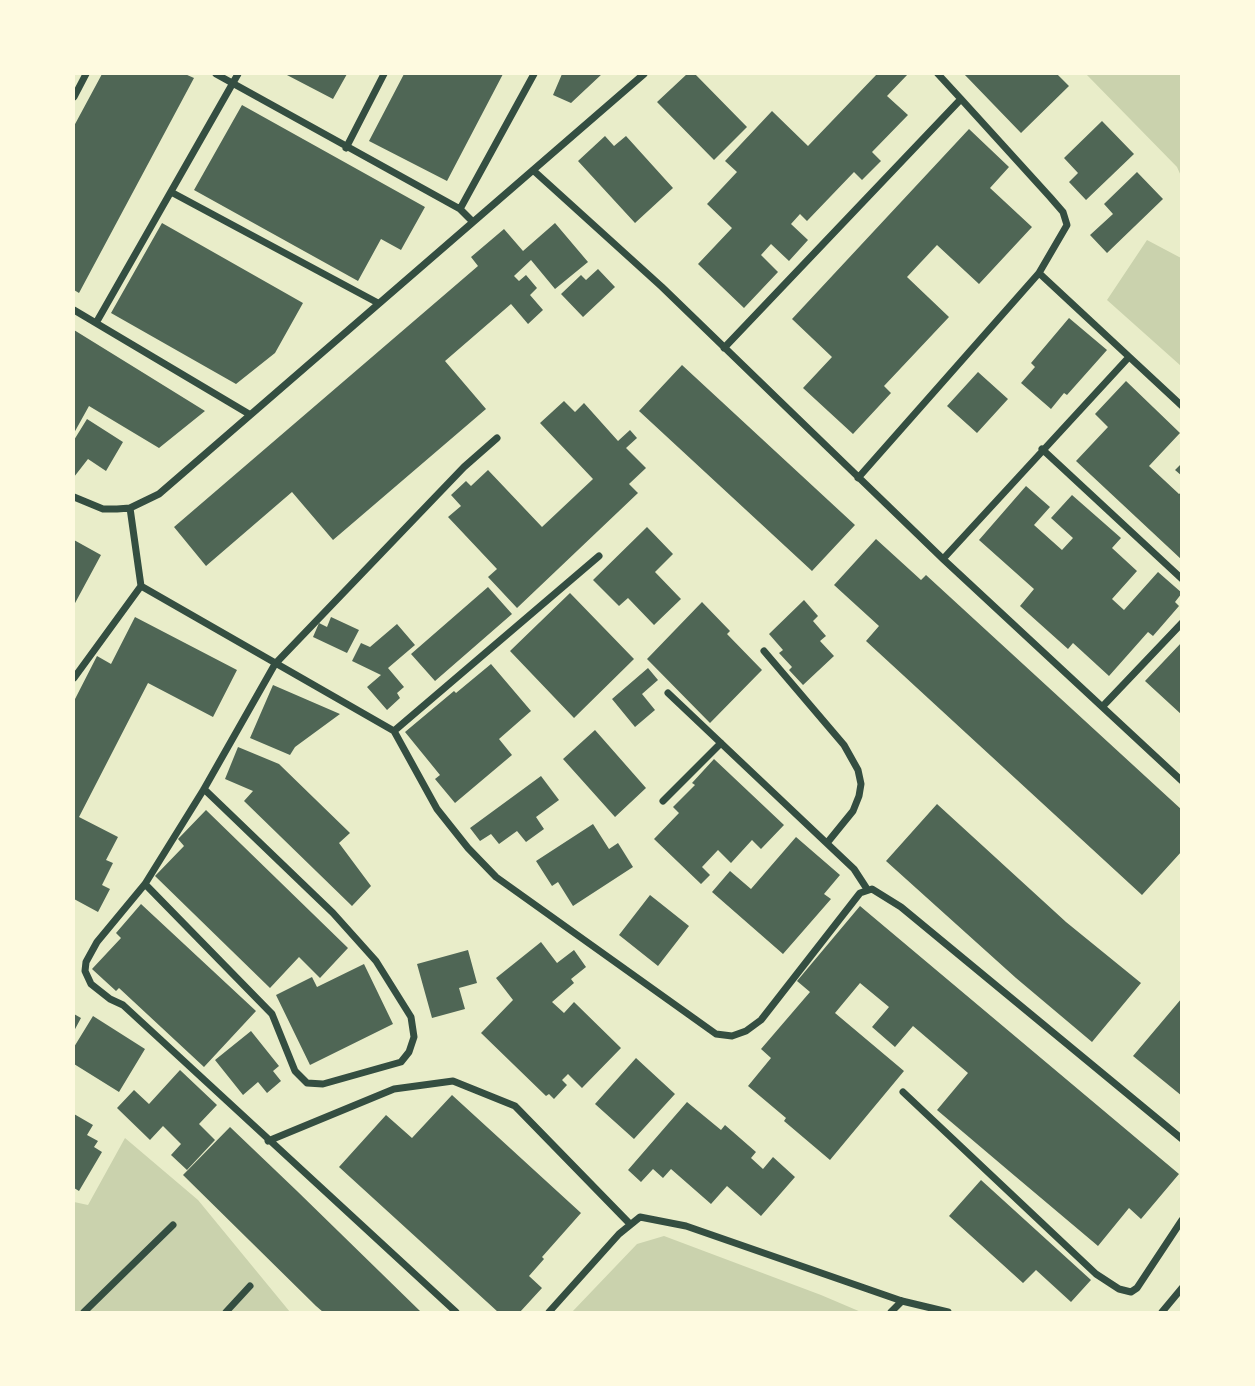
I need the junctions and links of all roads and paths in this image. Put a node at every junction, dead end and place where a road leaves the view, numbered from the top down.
1 (86, 74) edge
2 (216, 74) edge
3 (238, 74) edge
4 (384, 74) edge
5 (534, 74) edge
6 (644, 74) edge
7 (938, 74) edge
8 (233, 83) junction
9 (74, 97) edge
10 (961, 99) junction
11 (346, 148) junction
12 (534, 171) junction
13 (171, 192) junction
14 (460, 209) junction
15 (472, 221) junction
16 (1039, 274) junction
17 (378, 303) junction
18 (74, 310) edge
19 (96, 323) junction
20 (724, 348) junction
21 (1129, 357) junction
22 (1181, 406) edge
23 (249, 414) junction
24 (497, 438) dead end
25 (1042, 449) junction
26 (858, 478) junction
27 (74, 498) edge
28 (130, 508) junction
29 (599, 555) dead end
30 (943, 559) junction
31 (1181, 579) edge
32 (141, 586) junction
33 (1181, 623) edge
34 (764, 651) dead end
35 (275, 664) junction
36 (74, 678) edge
37 (668, 693) dead end
38 (1103, 706) junction
39 (394, 731) junction
40 (721, 743) junction
41 (1181, 782) edge
42 (204, 789) junction
43 (663, 801) dead end
44 (827, 843) junction
45 (145, 884) junction
46 (870, 889) junction
47 (903, 1092) dead end
48 (1181, 1139) edge
49 (268, 1141) junction
50 (1181, 1220) edge
51 (629, 1224) junction
52 (173, 1225) dead end
53 (250, 1286) dead end
54 (1181, 1288) edge
55 (902, 1301) junction
56 (84, 1312) edge
57 (226, 1312) edge
58 (456, 1312) edge
59 (549, 1312) edge
60 (891, 1312) edge
61 (948, 1312) edge
62 (1162, 1312) edge

1 - 9 street
2 - 8 street
3 - 8 street
4 - 11 street
5 - 14 street
6 - 12 street
7 - 10 street
8 - 11 street
8 - 13 street
10 - 16 street
10 - 20 street
11 - 14 street
12 - 15 street
12 - 20 street
13 - 17 street
13 - 19 street
14 - 15 street
15 - 17 street
16 - 21 street
16 - 26 street
17 - 23 street
18 - 19 street
19 - 23 street
20 - 26 street
21 - 22 street
21 - 25 street
23 - 28 street
24 - 35 street
25 - 30 street
25 - 31 street
26 - 30 street
27 - 28 street
28 - 32 street
29 - 39 street
30 - 38 street
32 - 35 street
32 - 36 street
33 - 38 street
34 - 44 street
35 - 39 street
35 - 42 street
37 - 40 street
38 - 41 street
39 - 46 street
40 - 43 street
40 - 44 street
42 - 45 street
42 - 45 street
44 - 46 street
45 - 49 street
46 - 48 street
47 - 50 street
49 - 51 street
49 - 58 street
51 - 55 street
51 - 59 street
52 - 56 street
53 - 57 street
54 - 62 street
55 - 60 street
55 - 61 street

